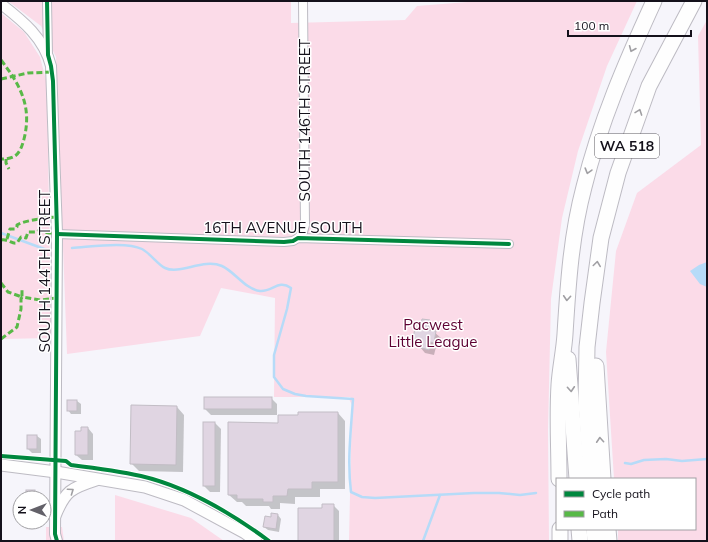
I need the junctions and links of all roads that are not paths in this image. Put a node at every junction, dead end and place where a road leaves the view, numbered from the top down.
1 (47, 1) edge
2 (303, 1) edge
3 (654, 1) edge
4 (694, 1) edge
5 (1, 4) edge
6 (48, 55) junction
7 (57, 234) junction
8 (298, 238) junction
9 (509, 244) dead end
10 (592, 303) junction
11 (565, 336) junction
12 (1, 465) edge
13 (56, 472) junction
14 (559, 478) edge
15 (577, 478) edge
16 (591, 478) edge
17 (603, 478) edge
18 (99, 479) junction
19 (55, 516) junction
20 (560, 530) edge
21 (579, 530) edge
22 (594, 530) edge
23 (608, 530) edge
24 (57, 541) edge
25 (256, 541) edge
26 (560, 541) edge
27 (580, 541) edge
28 (595, 541) edge
29 (609, 541) edge

1 - 6 street, SOUTH 144TH STREET
2 - 8 street, SOUTH 146TH STREET
3 -> 11 highway, WA 518
10 -> 4 highway, WA 518
5 - 6 street
6 - 7 street, SOUTH 144TH STREET
7 - 8 street, 16TH AVENUE SOUTH
7 - 13 street, SOUTH 144TH STREET
8 - 9 street, 16TH AVENUE SOUTH
10 - 16 highway, WA 518
17 -> 10 highway
11 - 14 highway
11 -> 15 highway, WA 518
12 - 13 main road
13 - 18 main road
13 - 19 street, SOUTH 144TH STREET
19 -> 18 main road
18 - 25 main road
19 - 24 street, SOUTH 144TH STREET
20 - 26 highway
21 - 27 highway
22 - 28 highway
23 - 29 highway

